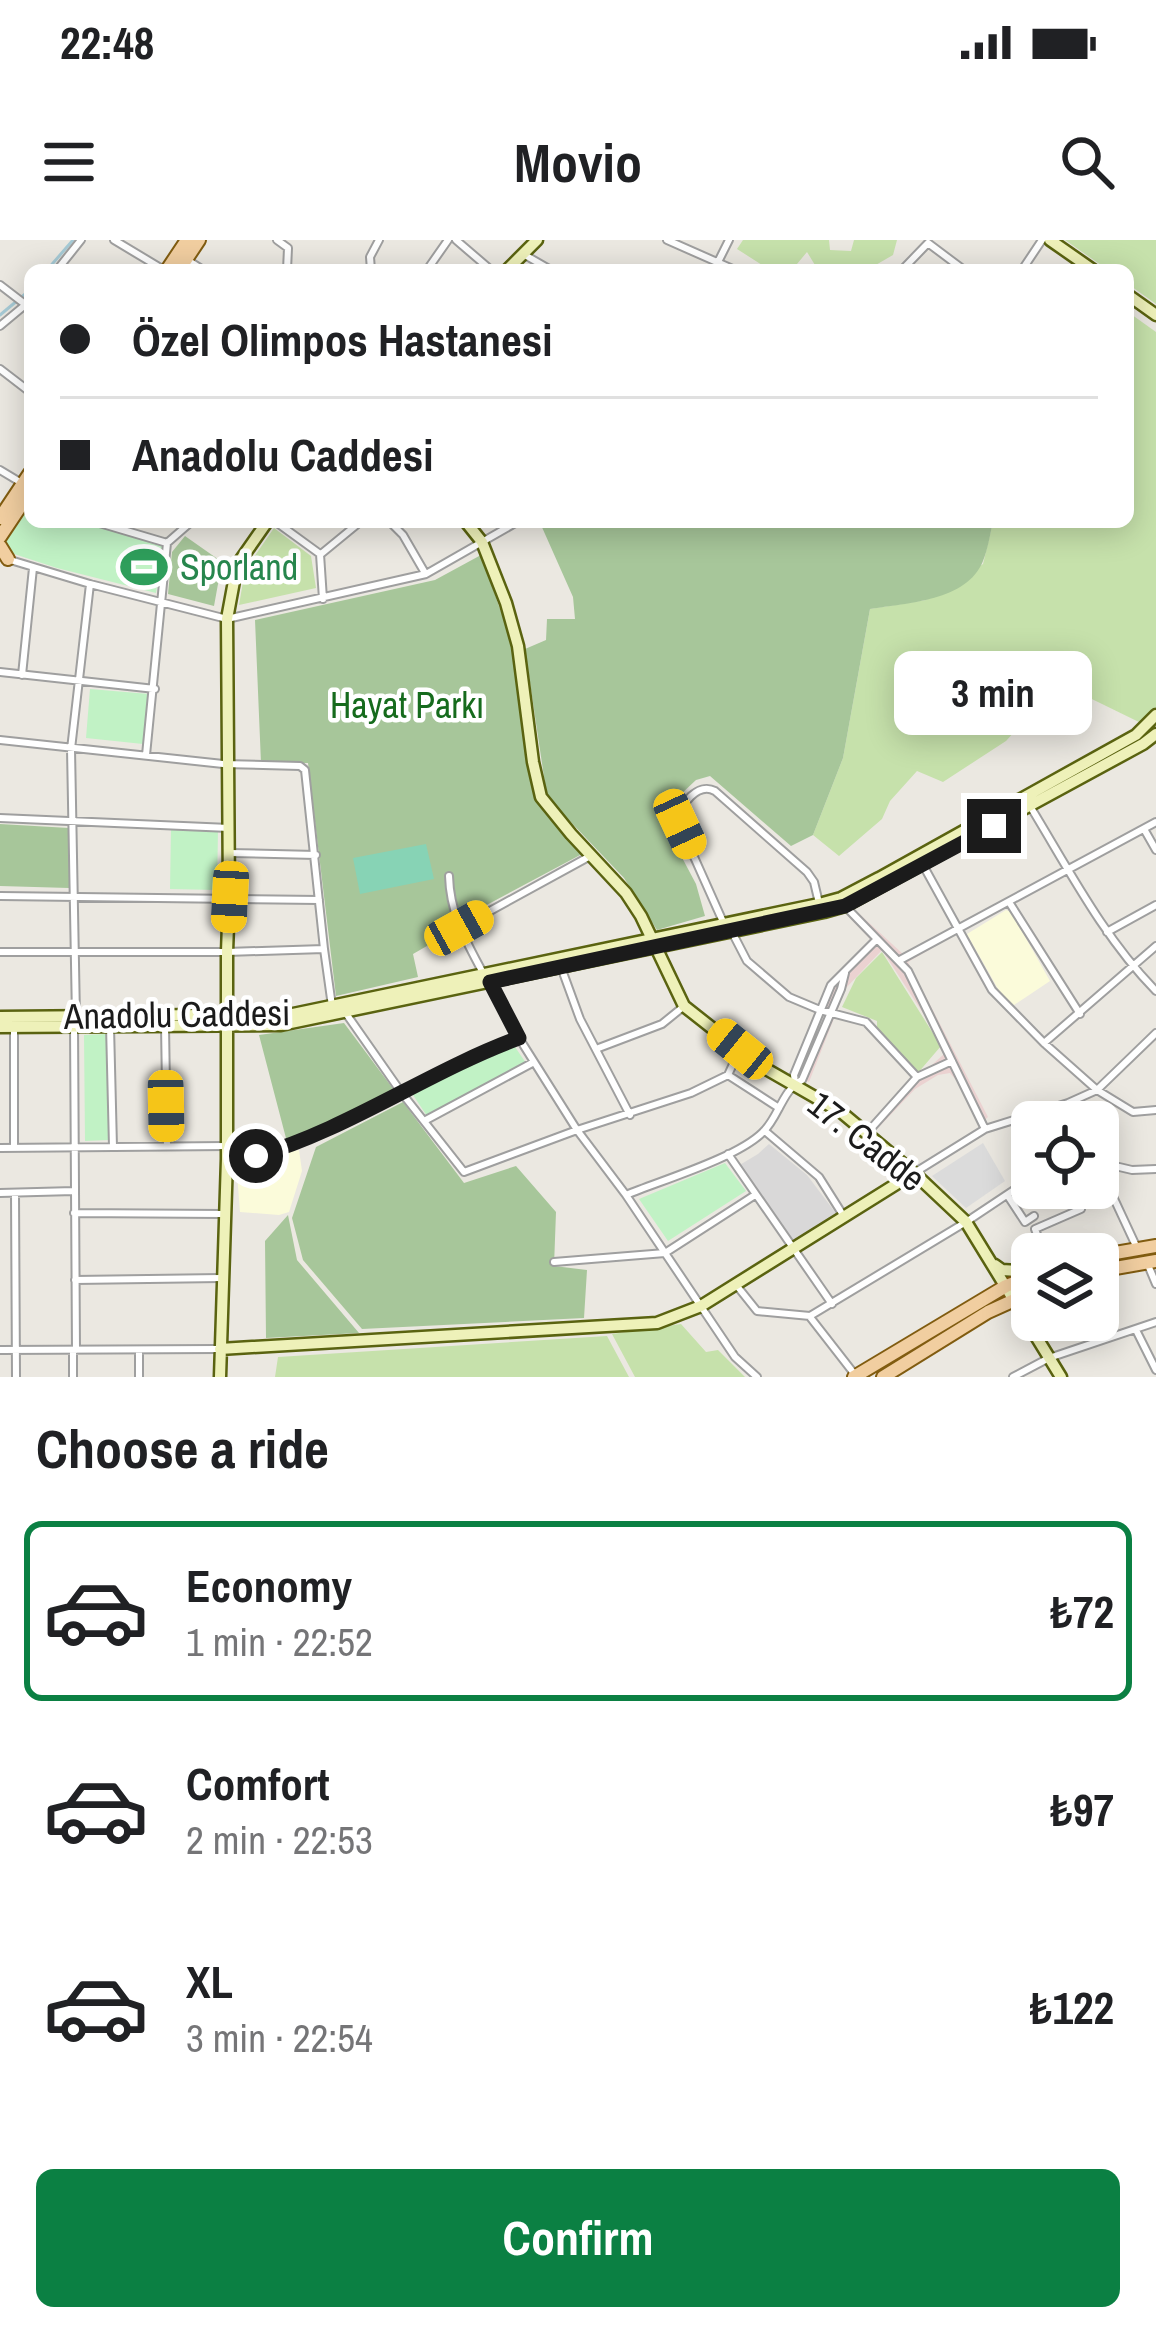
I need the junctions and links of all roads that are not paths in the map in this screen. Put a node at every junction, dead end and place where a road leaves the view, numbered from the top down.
1 (81, 240) edge
2 (114, 240) edge
3 (199, 240) edge
4 (277, 240) edge
5 (452, 240) edge
6 (537, 240) edge
7 (667, 240) edge
8 (1046, 240) edge
9 (929, 241) edge
10 (291, 244) edge
11 (523, 254) junction
12 (62, 264) edge
13 (155, 264) edge
14 (183, 264) edge
15 (432, 264) edge
16 (483, 264) edge
17 (513, 264) edge
18 (540, 264) edge
19 (711, 264) edge
20 (908, 264) edge
21 (957, 264) edge
22 (1027, 264) edge
23 (1084, 264) edge
24 (24, 304) edge
25 (0, 326) edge
26 (0, 369) edge
27 (24, 387) edge
28 (24, 488) edge
29 (24, 491) edge
30 (0, 518) edge
31 (116, 528) edge
32 (184, 528) edge
33 (267, 528) edge
34 (281, 528) edge
35 (352, 528) edge
36 (396, 528) edge
37 (471, 528) edge
38 (506, 528) edge
39 (0, 536) edge
40 (482, 542) junction
41 (167, 543) junction
42 (3, 554) edge
43 (320, 554) junction
44 (33, 568) junction
45 (426, 574) junction
46 (90, 584) junction
47 (323, 599) junction
48 (162, 601) junction
49 (227, 619) junction
50 (0, 672) edge
51 (22, 675) junction
52 (77, 680) junction
53 (155, 689) junction
54 (1156, 715) edge
55 (1156, 734) edge
56 (0, 740) edge
57 (71, 748) junction
58 (146, 755) junction
59 (228, 764) junction
60 (1030, 806) junction
61 (0, 818) edge
62 (71, 822) junction
63 (1156, 822) edge
64 (229, 828) junction
65 (1144, 829) junction
66 (1156, 850) edge
67 (230, 853) junction
68 (592, 855) junction
69 (316, 856) junction
70 (920, 860) junction
71 (1069, 870) junction
72 (448, 876) dead end
73 (0, 896) edge
74 (72, 896) junction
75 (230, 897) junction
76 (319, 900) junction
77 (1009, 902) junction
78 (819, 904) junction
79 (1156, 905) edge
80 (845, 906) junction
81 (459, 928) junction
82 (728, 928) junction
83 (959, 928) junction
84 (1107, 932) junction
85 (877, 939) junction
86 (654, 944) junction
87 (1156, 946) edge
88 (323, 949) junction
89 (0, 952) edge
90 (226, 952) junction
91 (75, 953) junction
92 (900, 960) junction
93 (1132, 967) junction
94 (561, 968) junction
95 (844, 973) junction
96 (487, 978) junction
97 (1156, 992) edge
98 (332, 1006) junction
99 (684, 1006) junction
100 (820, 1010) junction
101 (345, 1012) junction
102 (830, 1013) junction
103 (1080, 1014) junction
104 (0, 1017) edge
105 (228, 1021) junction
106 (75, 1022) junction
107 (110, 1026) junction
108 (165, 1026) junction
109 (0, 1027) edge
110 (14, 1027) junction
111 (1156, 1033) edge
112 (519, 1038) junction
113 (1044, 1043) junction
114 (596, 1049) junction
115 (740, 1049) junction
116 (952, 1061) junction
117 (534, 1062) junction
118 (728, 1075) junction
119 (917, 1077) junction
120 (794, 1084) junction
121 (1096, 1090) junction
122 (401, 1092) junction
123 (1072, 1101) edge
124 (778, 1108) junction
125 (1156, 1110) edge
126 (630, 1115) junction
127 (425, 1121) junction
128 (1011, 1121) edge
129 (986, 1129) junction
130 (577, 1130) junction
131 (765, 1131) junction
132 (867, 1133) junction
133 (167, 1146) junction
134 (73, 1147) junction
135 (112, 1147) junction
136 (0, 1148) edge
137 (14, 1148) junction
138 (227, 1153) junction
139 (728, 1154) junction
140 (1119, 1166) edge
141 (1156, 1169) edge
142 (914, 1173) junction
143 (74, 1191) junction
144 (0, 1193) edge
145 (15, 1193) junction
146 (1011, 1194) edge
147 (626, 1195) junction
148 (755, 1195) junction
149 (1008, 1196) junction
150 (1081, 1209) dead end
151 (1119, 1209) edge
152 (74, 1214) junction
153 (226, 1214) junction
154 (844, 1216) junction
155 (1034, 1216) dead end
156 (963, 1224) junction
157 (1036, 1233) edge
158 (1156, 1246) edge
159 (1137, 1248) junction
160 (792, 1250) junction
161 (665, 1252) junction
162 (1119, 1252) edge
163 (989, 1260) junction
164 (1151, 1261) edge
165 (554, 1262) dead end
166 (1119, 1267) edge
167 (1011, 1271) edge
168 (224, 1278) junction
169 (75, 1280) junction
170 (735, 1283) junction
171 (1156, 1284) edge
172 (1011, 1291) edge
173 (1007, 1294) junction
174 (1011, 1294) edge
175 (832, 1304) junction
176 (701, 1306) junction
177 (810, 1316) junction
178 (1156, 1322) edge
179 (1136, 1330) junction
180 (220, 1348) junction
181 (139, 1349) junction
182 (0, 1350) edge
183 (16, 1350) junction
184 (75, 1350) junction
185 (1048, 1358) junction
186 (1156, 1370) edge
187 (855, 1376) edge
188 (16, 1377) edge
189 (74, 1377) edge
190 (139, 1377) edge
191 (220, 1377) edge
192 (757, 1377) edge
193 (883, 1377) edge
194 (1013, 1377) edge
195 (1061, 1377) edge

1 - 12 street
2 - 13 street
3 - 14 main road
4 - 10 street
5 - 15 street
5 - 16 street
6 - 11 main road
7 - 19 street
8 - 22 street
8 - 23 main road
9 - 20 street
9 - 21 street
11 - 17 main road
11 - 18 street
24 - 25 street
26 - 27 street
28 - 30 main road
29 - 39 main road
31 - 41 street
32 - 41 street
33 - 49 main road
34 - 43 street
35 - 43 street
36 - 45 street
37 - 40 main road, 17. Cadde
38 - 40 street
40 - 45 street
40 - 68 main road, 17. Cadde
41 - 48 street
42 - 44 street
43 - 47 street
44 - 46 street
44 - 51 street
45 - 47 street
46 - 48 street
46 - 52 street
47 - 49 street
48 - 49 street
48 - 53 street
49 - 59 main road
50 - 51 street
51 - 52 street
52 - 53 street
52 - 57 street
53 - 58 street
54 - 70 main road, Anadolu Caddesi
55 - 60 main road, Anadolu Caddesi
56 - 57 street
57 - 58 street
57 - 62 street
58 - 59 street
59 - 64 main road
59 - 69 street
60 - 70 main road, Anadolu Caddesi
60 - 71 street
61 - 62 street
62 - 64 street
62 - 74 street
63 - 65 street
64 - 67 main road
65 - 66 street
65 - 71 street
67 - 69 street
67 - 75 main road
68 - 81 street
68 - 86 main road, 17. Cadde
69 - 76 street
70 - 78 main road, Anadolu Caddesi
70 - 80 main road, Anadolu Caddesi
70 - 83 street
71 - 77 street
71 - 84 street
72 - 81 street
73 - 74 street
74 - 75 street
74 - 91 street
75 - 76 street
75 - 90 main road
76 - 88 street
77 - 83 street
77 - 103 street
78 - 82 main road, Anadolu Caddesi
78 - 82 street
79 - 84 street
80 - 82 main road, Anadolu Caddesi
80 - 85 street
81 - 96 street
82 - 86 main road, Anadolu Caddesi
82 - 100 street
83 - 92 street
83 - 113 street
84 - 93 street
85 - 92 street
85 - 95 street
86 - 94 main road, Anadolu Caddesi
86 - 96 main road, Anadolu Caddesi
86 - 99 main road, 17. Cadde
87 - 93 street
88 - 90 street
88 - 98 street
89 - 91 street
90 - 91 street
90 - 105 main road
91 - 106 street
92 - 116 street
93 - 97 street
93 - 103 street
94 - 96 main road, Anadolu Caddesi
94 - 114 street
95 - 100 street
95 - 102 street
96 - 98 main road, Anadolu Caddesi
96 - 101 main road, Anadolu Caddesi
96 - 112 street
98 - 105 main road, Anadolu Caddesi
99 - 114 street
99 - 115 main road, 17. Cadde
100 - 102 street
100 - 120 street
101 - 105 main road, Anadolu Caddesi
101 - 122 street
102 - 119 street
102 - 120 street
103 - 113 street
104 - 106 main road, Anadolu Caddesi
105 - 106 main road, Anadolu Caddesi
105 - 108 main road, Anadolu Caddesi
105 - 138 main road
106 - 107 main road, Anadolu Caddesi
106 - 110 main road, Anadolu Caddesi
106 - 134 street
107 - 108 main road, Anadolu Caddesi
107 - 135 street
108 - 133 street
109 - 110 main road, Anadolu Caddesi
110 - 137 street
111 - 121 street
112 - 117 street
112 - 122 street
113 - 121 street
114 - 126 street
115 - 118 street
115 - 120 main road, 17. Cadde
116 - 119 street
116 - 129 street
117 - 127 street
117 - 130 street
118 - 124 street
118 - 126 street
119 - 132 street
120 - 124 street
120 - 132 main road, 17. Cadde
121 - 123 street
121 - 125 street
122 - 127 street
122 - 138 street
124 - 131 street
126 - 130 street
127 - 130 street
128 - 129 street
129 - 142 street
130 - 147 street
131 - 139 street
131 - 154 street
132 - 142 main road, 17. Cadde
133 - 135 street
133 - 138 street
134 - 135 street
134 - 137 street
134 - 143 street
136 - 137 street
138 - 153 main road
139 - 147 street
139 - 148 street
140 - 141 street
142 - 154 main road
142 - 156 main road, 17. Cadde
143 - 145 street
143 - 152 street
144 - 145 street
145 - 183 street
146 - 149 street
147 - 161 street
148 - 160 street
148 - 161 street
149 - 155 street
149 - 156 street
150 - 157 street
151 - 159 street
152 - 153 street
152 - 169 street
153 - 168 main road
154 - 160 main road
156 - 163 main road, 17. Cadde
156 - 173 main road
156 - 175 street
158 - 159 main road
159 - 162 main road
160 - 170 main road
160 - 175 street
161 - 165 street
161 - 176 street
163 - 167 main road
163 - 173 main road, 17. Cadde
164 - 166 main road
164 - 171 street
168 - 169 street
168 - 180 main road
169 - 184 street
170 - 176 main road
170 - 177 street
172 - 173 main road
173 - 174 main road
173 - 185 main road
173 - 187 main road
173 - 193 main road
175 - 177 street
176 - 180 main road
176 - 192 street
177 - 187 street
178 - 179 street
179 - 185 street
179 - 186 street
180 - 181 street
180 - 191 main road
181 - 184 street
181 - 190 street
182 - 183 street
183 - 184 street
183 - 188 street
184 - 189 street
185 - 194 street
185 - 195 main road

